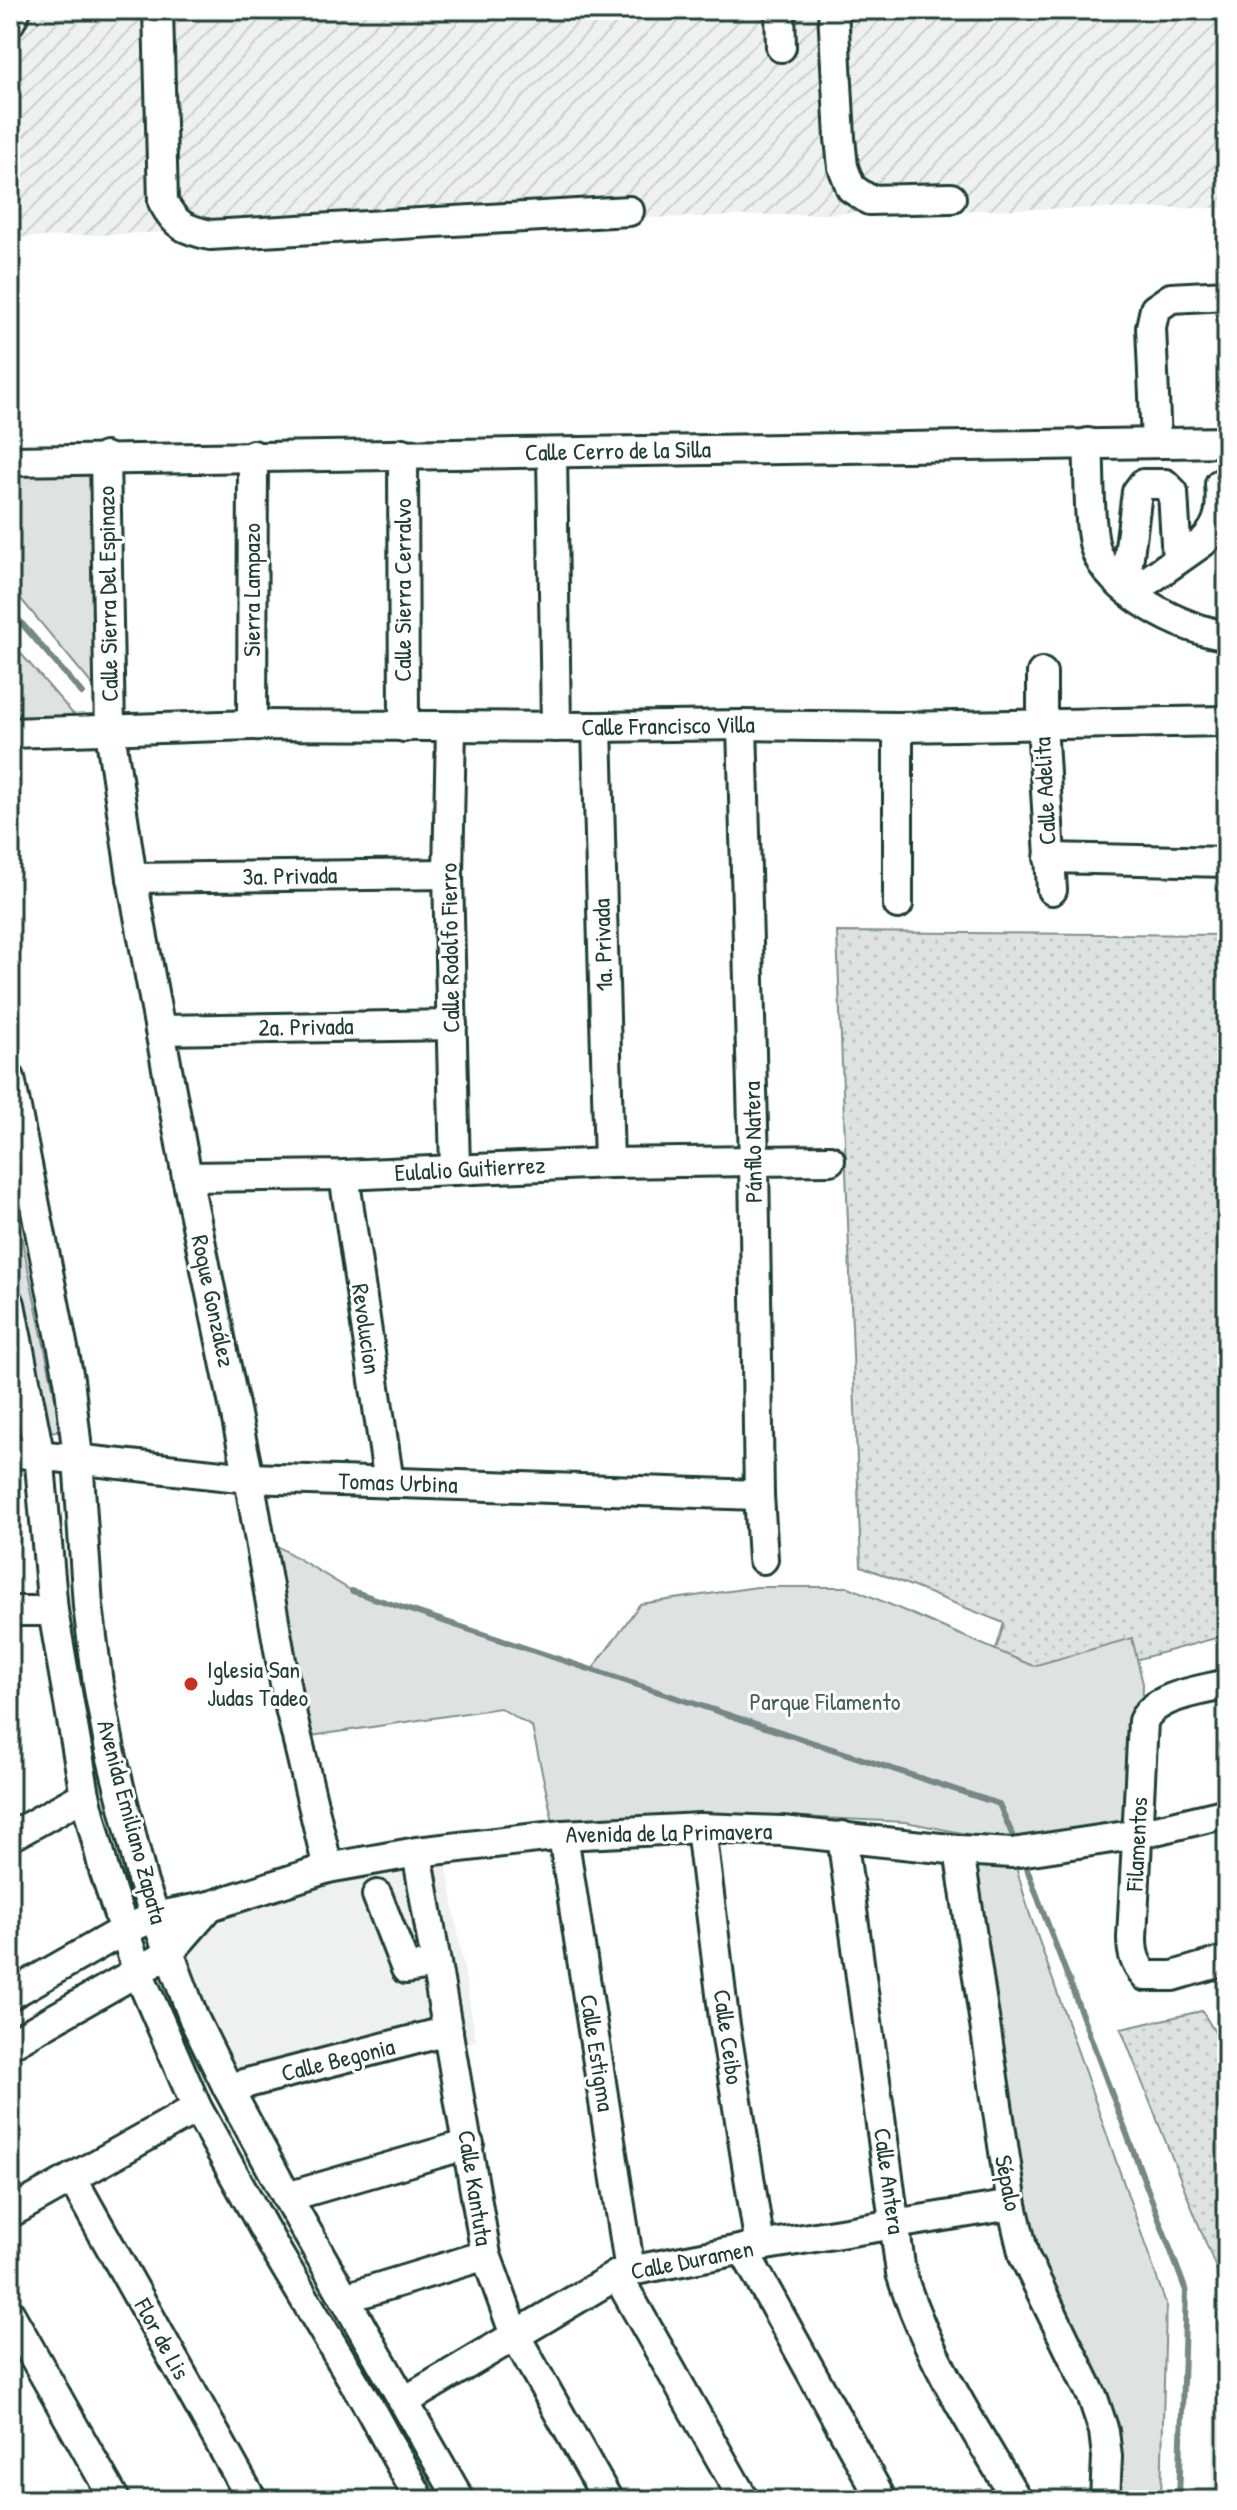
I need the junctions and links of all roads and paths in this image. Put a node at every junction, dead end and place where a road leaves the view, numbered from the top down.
1 (16, 10) edge
2 (158, 10) edge
3 (780, 10) edge
4 (833, 10) edge
5 (10, 22) edge
6 (781, 47) dead end
7 (951, 198) dead end
8 (629, 211) dead end
9 (1227, 295) edge
10 (1227, 442) edge
11 (1088, 443) junction
12 (1156, 443) junction
13 (403, 453) junction
14 (552, 453) junction
15 (253, 455) junction
16 (105, 457) junction
17 (10, 461) edge
18 (1220, 484) dead end
19 (1177, 560) junction
20 (1128, 590) junction
21 (1227, 635) edge
22 (1042, 673) dead end
23 (1227, 721) edge
24 (1042, 724) junction
25 (252, 725) junction
26 (742, 725) junction
27 (404, 727) junction
28 (451, 727) junction
29 (556, 727) junction
30 (597, 727) junction
31 (898, 727) junction
32 (110, 731) junction
33 (10, 733) edge
34 (1049, 858) junction
35 (1227, 862) edge
36 (448, 874) junction
37 (132, 878) junction
38 (1052, 890) dead end
39 (898, 904) dead end
40 (452, 1025) junction
41 (160, 1030) junction
42 (10, 1078) edge
43 (830, 1160) dead end
44 (754, 1162) junction
45 (609, 1163) junction
46 (455, 1170) junction
47 (344, 1175) junction
48 (187, 1177) junction
49 (10, 1304) edge
50 (10, 1452) edge
51 (39, 1453) junction
52 (78, 1458) junction
53 (249, 1478) junction
54 (389, 1483) junction
55 (759, 1495) junction
56 (763, 1559) dead end
57 (10, 1611) edge
58 (53, 1611) junction
59 (1227, 1684) edge
60 (85, 1795) junction
61 (1227, 1813) edge
62 (701, 1828) junction
63 (1139, 1834) junction
64 (563, 1835) junction
65 (842, 1836) junction
66 (10, 1837) edge
67 (959, 1850) junction
68 (417, 1852) junction
69 (328, 1868) junction
70 (377, 1895) dead end
71 (210, 1906) junction
72 (155, 1917) junction
73 (124, 1930) junction
74 (168, 1954) junction
75 (1227, 1960) edge
76 (436, 1964) junction
77 (138, 1972) junction
78 (10, 1995) edge
79 (448, 2031) junction
80 (10, 2044) edge
81 (228, 2088) junction
82 (197, 2108) junction
83 (469, 2144) junction
84 (72, 2178) junction
85 (287, 2197) junction
86 (1012, 2205) junction
87 (10, 2213) edge
88 (895, 2223) junction
89 (751, 2248) junction
90 (486, 2255) junction
91 (624, 2273) junction
92 (345, 2298) junction
93 (10, 2314) edge
94 (515, 2335) junction
95 (405, 2401) junction
96 (115, 2500) edge
97 (252, 2500) edge
98 (420, 2500) edge
99 (460, 2500) edge
100 (608, 2500) edge
101 (744, 2500) edge
102 (882, 2500) edge
103 (1017, 2500) edge
104 (1105, 2500) edge

1 - 5 street
2 - 8 street
3 - 6 street
4 - 7 street
9 - 12 street
10 - 12 street, Calle Cerro de la Silla
11 - 12 street, Calle Cerro de la Silla
11 - 14 street, Calle Cerro de la Silla
11 - 20 street
13 - 14 street, Calle Cerro de la Silla
13 - 15 street, Calle Cerro de la Silla
13 - 27 street, Calle Sierra Cerralvo
14 - 29 street
15 - 16 street, Calle Cerro de la Silla
15 - 25 street, Sierra Lampazo
16 - 17 street, Calle Cerro de la Silla
16 - 32 street, Calle Sierra Del Espinazo
18 - 19 street
19 - 20 street
19 - 20 street
20 - 21 street
22 - 24 street, Calle Adelita
23 - 24 street, Calle Francisco Villa
24 - 31 street, Calle Francisco Villa
24 - 34 street, Calle Adelita
25 - 27 street, Calle Francisco Villa
25 - 32 street, Calle Francisco Villa
26 - 30 street, Calle Francisco Villa
26 - 31 street, Calle Francisco Villa
26 - 44 street, Pánfilo Natera
27 - 28 street, Calle Francisco Villa
28 - 29 street, Calle Francisco Villa
28 - 36 street, Calle Rodolfo Fierro
29 - 30 street, Calle Francisco Villa
30 - 45 street, 1a. Privada
31 - 39 street
32 - 33 street, Calle Francisco Villa
32 - 37 street, Roque González
34 - 35 street
34 - 38 street, Calle Adelita
36 - 37 street, 3a. Privada
36 - 40 street, Calle Rodolfo Fierro
37 - 41 street, Roque González
40 - 41 street, 2a. Privada
40 - 46 street, Calle Rodolfo Fierro
41 - 48 street, Roque González
42 - 52 street, Avenida Emiliano Zapata
43 - 44 street, Eulalio Guitierrez
44 - 45 street, Eulalio Guitierrez
44 - 55 street, Pánfilo Natera
45 - 46 street, Eulalio Guitierrez
46 - 47 street, Eulalio Guitierrez
47 - 48 street, Eulalio Guitierrez
47 - 54 street, Revolucion
48 - 53 street, Roque González
49 - 51 street, Avenida Emiliano Zapata
50 - 51 street, Tomas Urbina
51 - 52 street, Tomas Urbina
51 - 58 street, Avenida Emiliano Zapata
52 - 53 street, Tomas Urbina
52 - 72 street, Avenida Emiliano Zapata
53 - 54 street, Tomas Urbina
53 - 69 street, Roque González
54 - 55 street, Tomas Urbina
55 - 56 street, Pánfilo Natera
57 - 58 street
58 - 60 street, Avenida Emiliano Zapata
59 - 63 street, Filamentos
60 - 66 street
60 - 73 street, Avenida Emiliano Zapata
61 - 63 street, Avenida de la Primavera
62 - 64 street, Avenida de la Primavera
62 - 65 street, Avenida de la Primavera
62 - 89 street, Calle Ceibo
63 - 67 street, Avenida de la Primavera
63 - 75 street, Filamentos
64 - 68 street, Avenida de la Primavera
64 - 91 street, Calle Estigma
65 - 67 street, Avenida de la Primavera
65 - 88 street, Calle Antera
67 - 86 street, Sépalo
68 - 69 street, Avenida de la Primavera
68 - 76 street, Calle Kantuta
69 - 71 street, Avenida de la Primavera
70 - 76 street
71 - 72 street, Avenida de la Primavera
71 - 74 street
72 - 73 street, Avenida de la Primavera
72 - 74 street, Avenida Emiliano Zapata
73 - 77 street, Avenida Emiliano Zapata
73 - 78 street, Avenida de la Primavera
74 - 77 street
74 - 81 street, Avenida Emiliano Zapata
76 - 79 street, Calle Kantuta
77 - 80 street
77 - 82 street, Avenida Emiliano Zapata
79 - 81 street, Calle Begonia
79 - 83 street, Calle Kantuta
81 - 85 street, Avenida Emiliano Zapata
82 - 84 street
82 - 98 street, Avenida Emiliano Zapata
83 - 85 street
83 - 90 street, Calle Kantuta
84 - 87 street
84 - 97 street, Flor de Lis
85 - 92 street, Avenida Emiliano Zapata
86 - 88 street, Calle Duramen
86 - 104 street, Sépalo
88 - 89 street, Calle Duramen
88 - 103 street, Calle Antera
89 - 91 street, Calle Duramen
89 - 102 street, Calle Ceibo
90 - 92 street
90 - 94 street, Calle Kantuta
91 - 94 street, Calle Duramen
91 - 101 street, Calle Estigma
92 - 95 street, Avenida Emiliano Zapata
93 - 96 street
94 - 95 street, Calle Duramen
94 - 100 street, Calle Kantuta
95 - 99 street, Avenida Emiliano Zapata

